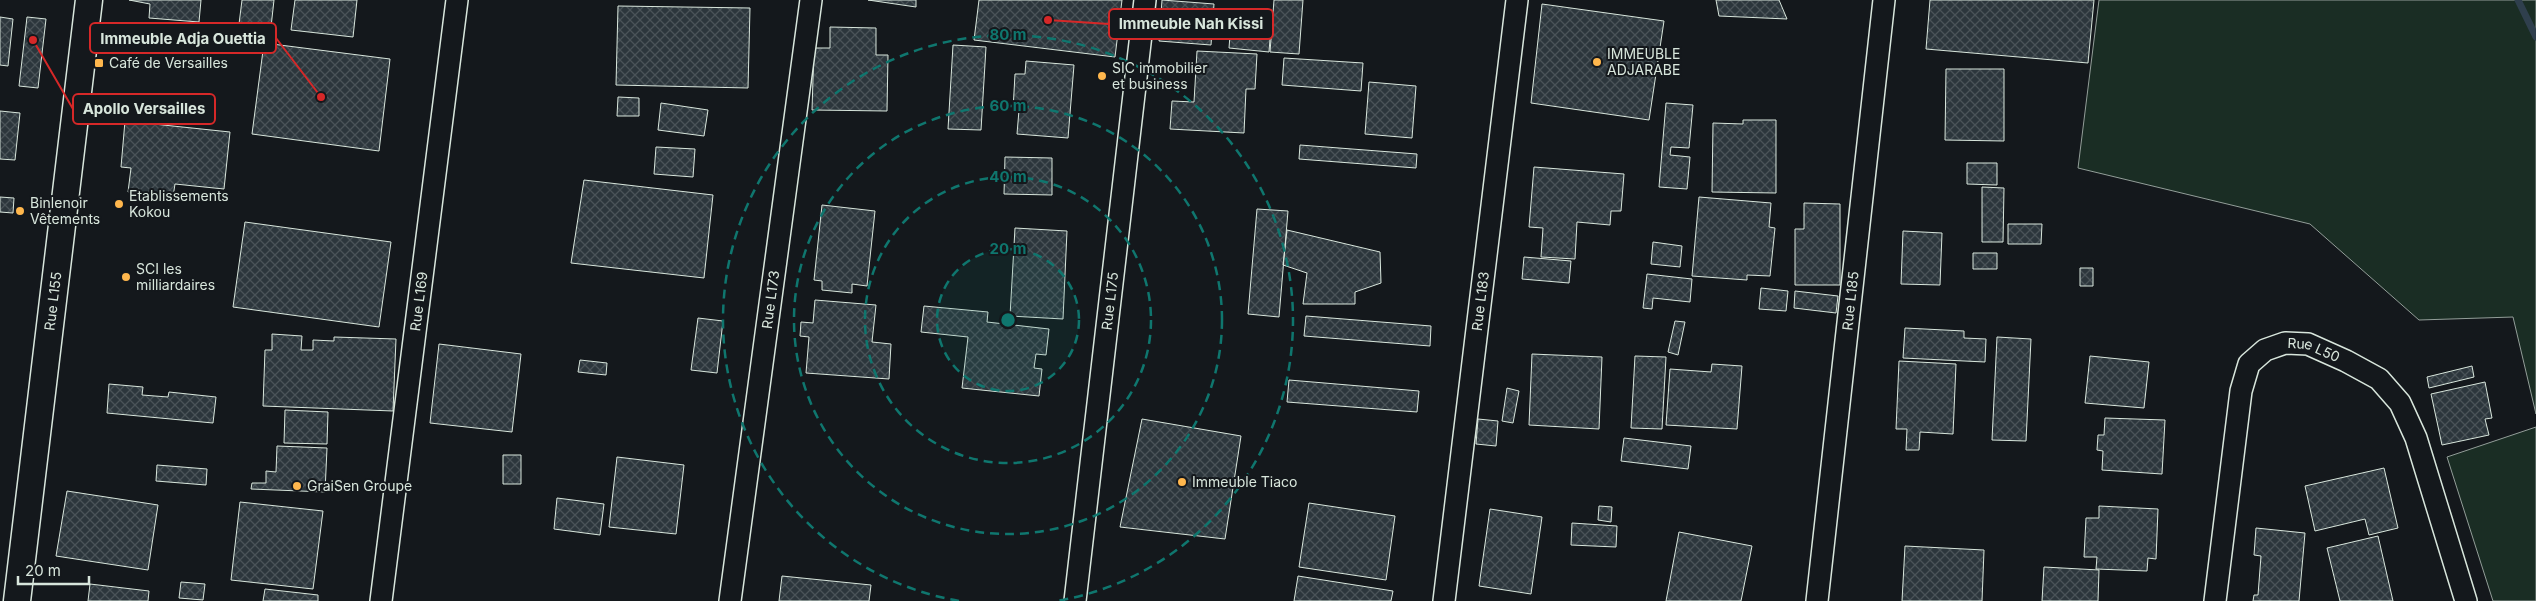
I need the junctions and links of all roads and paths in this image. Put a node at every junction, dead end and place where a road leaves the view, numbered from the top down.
1 (89, 0) edge
2 (457, 0) edge
3 (811, 0) edge
4 (1145, 0) edge
5 (1517, 0) edge
6 (1884, 0) edge
7 (17, 601) edge
8 (380, 601) edge
9 (730, 601) edge
10 (1075, 601) edge
11 (1444, 601) edge
12 (1817, 601) edge
13 (2214, 601) edge
14 (2466, 601) edge

1 - 7 street, Rue L155
2 - 8 street, Rue L169
3 - 9 street, Rue L173
4 - 10 street, Rue L175
5 - 11 street, Rue L183
6 - 12 street, Rue L185
13 - 14 street, Rue L50

